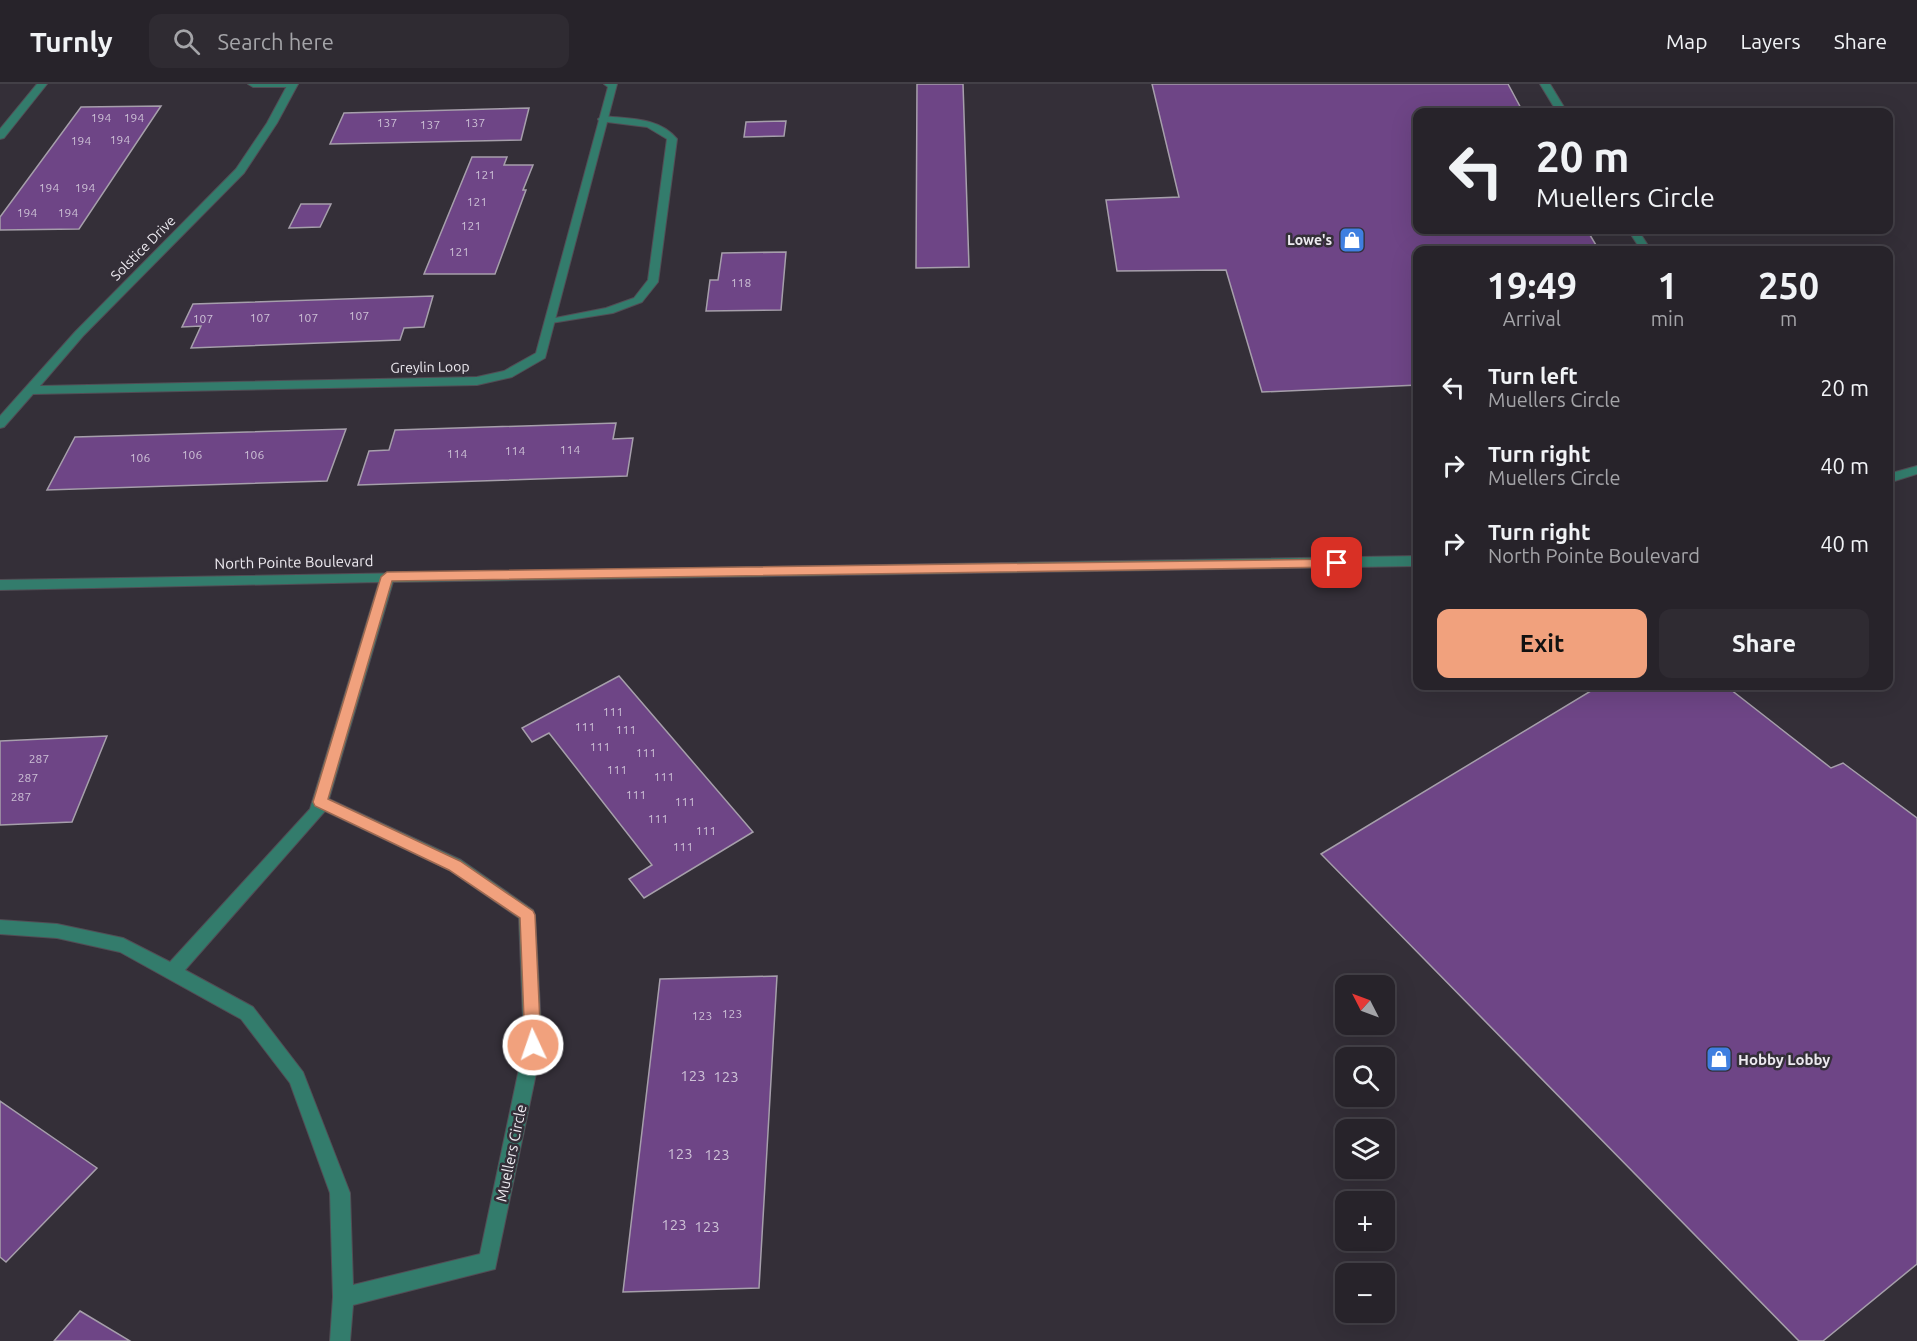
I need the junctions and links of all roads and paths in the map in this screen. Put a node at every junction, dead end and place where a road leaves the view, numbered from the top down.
1 (42, 84) edge
2 (253, 84) edge
3 (293, 84) edge
4 (301, 84) edge
5 (609, 84) edge
6 (1545, 84) edge
7 (1560, 108) edge
8 (603, 119) junction
9 (0, 136) edge
10 (549, 322) junction
11 (30, 390) junction
12 (0, 424) edge
13 (1917, 470) edge
14 (1893, 477) edge
15 (1413, 561) edge
16 (387, 577) junction
17 (0, 585) edge
18 (320, 802) junction
19 (0, 927) edge
20 (173, 970) junction
21 (342, 1297) junction
22 (340, 1341) edge

1 - 9 street
2 - 3 street
3 - 4 street
3 - 11 street, Solstice Drive
5 - 8 street, Greylin Loop
6 - 7 street
8 - 10 street, Greylin Loop
8 - 10 street
10 - 11 street, Greylin Loop
11 - 12 street, Solstice Drive
13 - 14 street
15 - 16 street, North Pointe Boulevard
16 - 17 street, North Pointe Boulevard
16 - 18 street
18 - 20 street
18 - 21 street, Muellers Circle
19 - 20 street
20 - 21 street
21 - 22 street

